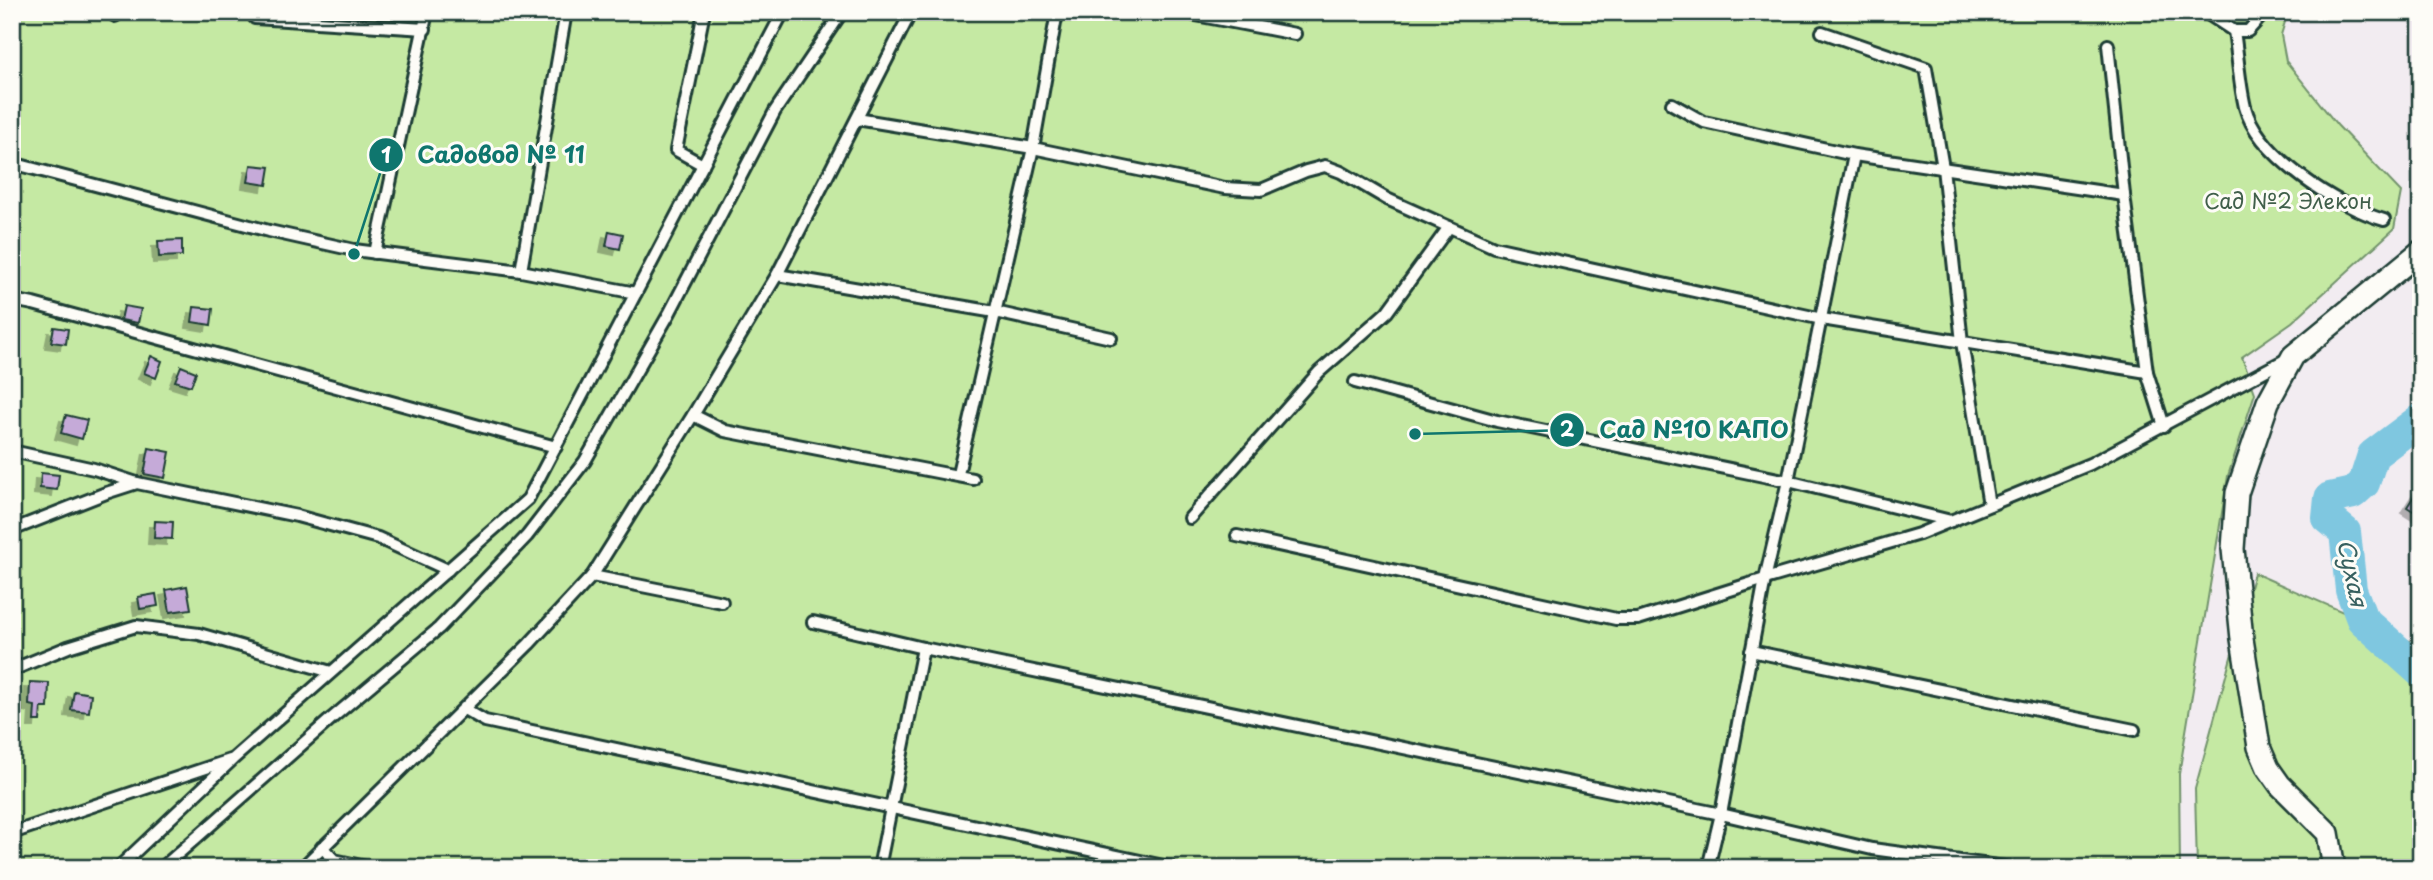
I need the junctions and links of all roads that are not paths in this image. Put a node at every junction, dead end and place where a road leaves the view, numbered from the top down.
1 (256, 12) edge
2 (427, 12) edge
3 (566, 12) edge
4 (704, 12) edge
5 (783, 12) edge
6 (842, 12) edge
7 (911, 12) edge
8 (1057, 12) edge
9 (1180, 12) edge
10 (2205, 12) edge
11 (2266, 12) edge
12 (425, 29) junction
13 (2234, 31) junction
14 (1822, 32) dead end
15 (1295, 34) dead end
16 (2108, 45) dead end
17 (1672, 104) dead end
18 (857, 119) junction
19 (1033, 148) junction
20 (1854, 155) junction
21 (12, 163) edge
22 (703, 165) junction
23 (1943, 168) junction
24 (2124, 195) junction
25 (2384, 220) dead end
26 (1449, 227) junction
27 (2421, 251) edge
28 (375, 253) junction
29 (521, 271) junction
30 (777, 275) junction
31 (636, 293) junction
32 (12, 304) edge
33 (995, 312) junction
34 (1822, 319) junction
35 (1111, 338) dead end
36 (1962, 342) junction
37 (2293, 356) junction
38 (2147, 372) junction
39 (1355, 382) dead end
40 (693, 415) junction
41 (2164, 426) junction
42 (556, 447) junction
43 (12, 451) edge
44 (958, 474) junction
45 (973, 479) dead end
46 (1788, 481) junction
47 (137, 483) junction
48 (1989, 505) junction
49 (1190, 518) dead end
50 (1951, 521) junction
51 (12, 530) edge
52 (1237, 537) dead end
53 (447, 570) junction
54 (592, 576) junction
55 (1765, 579) junction
56 (722, 602) dead end
57 (813, 622) dead end
58 (923, 648) junction
59 (1751, 651) junction
60 (12, 670) edge
61 (331, 673) junction
62 (464, 709) junction
63 (2134, 730) dead end
64 (233, 759) junction
65 (893, 808) junction
66 (1721, 814) junction
67 (12, 833) edge
68 (322, 847) junction
69 (118, 868) edge
70 (162, 868) edge
71 (302, 868) edge
72 (371, 868) edge
73 (879, 868) edge
74 (1173, 868) edge
75 (1708, 868) edge
76 (2012, 868) edge
77 (2334, 868) edge

1 - 12 lane
2 - 12 lane
3 - 29 lane
4 - 22 lane
5 - 22 lane
6 - 70 lane
7 - 18 lane
8 - 19 lane
9 - 15 lane
10 - 13 lane
11 - 13 lane
12 - 28 lane
13 - 25 lane
14 - 23 lane
16 - 24 lane
17 - 20 lane
18 - 19 lane
18 - 30 lane
19 - 26 lane
19 - 33 lane
20 - 23 lane
20 - 34 lane
21 - 28 lane
22 - 31 lane
23 - 24 lane
23 - 36 lane
24 - 38 lane
26 - 34 lane
26 - 49 lane
27 - 37 street
28 - 29 lane
29 - 31 lane
30 - 33 lane
30 - 40 lane
31 - 42 lane
32 - 42 lane
33 - 35 lane
33 - 44 lane
34 - 36 lane
34 - 46 lane
36 - 38 lane
36 - 48 lane
37 - 41 lane
37 - 77 street
38 - 41 lane
39 - 46 lane
40 - 44 lane
40 - 54 lane
41 - 48 lane
42 - 53 lane
43 - 47 lane
44 - 45 lane
46 - 50 lane
46 - 55 lane
47 - 51 lane
47 - 53 lane
48 - 50 lane
50 - 55 lane
52 - 55 lane
53 - 61 lane
54 - 56 lane
54 - 62 lane
55 - 59 lane
57 - 58 lane
58 - 65 lane
58 - 66 lane
59 - 63 lane
59 - 66 lane
60 - 61 lane
61 - 64 lane
62 - 65 lane
62 - 68 lane
64 - 67 lane
64 - 69 lane
65 - 73 lane
65 - 74 lane
66 - 75 lane
66 - 76 lane
68 - 71 lane
68 - 72 lane

